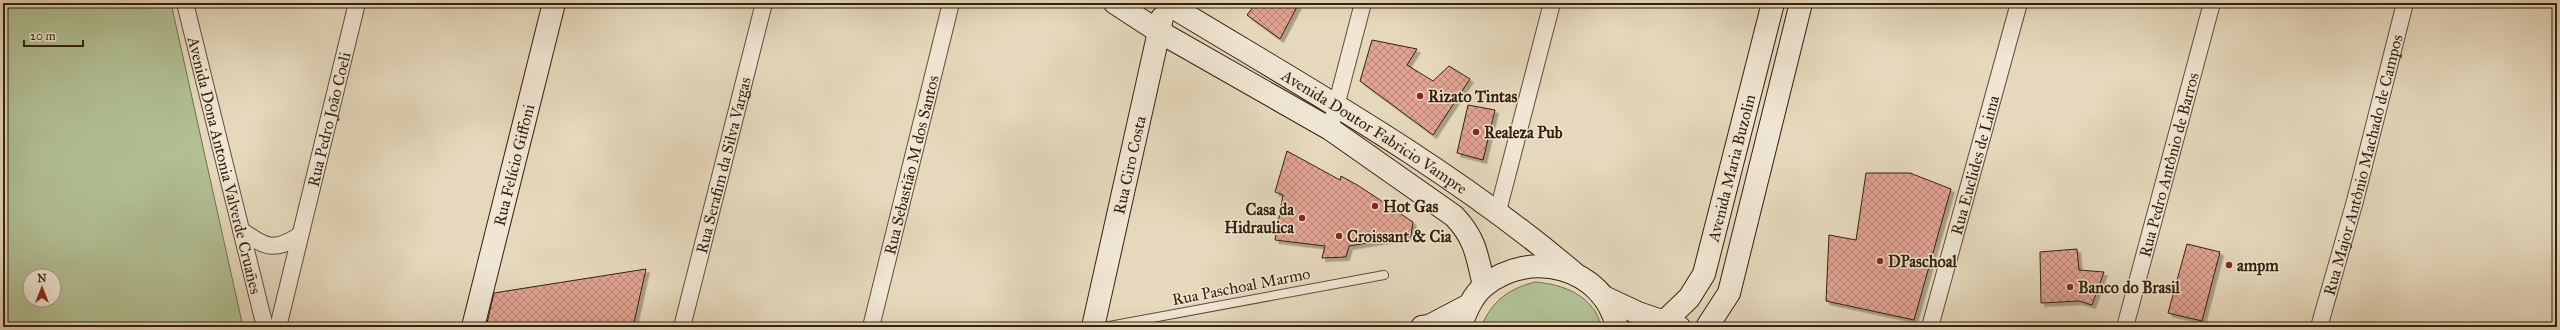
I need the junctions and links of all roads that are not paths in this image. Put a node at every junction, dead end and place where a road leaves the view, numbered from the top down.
1 (185, 3) edge
2 (358, 3) edge
3 (554, 3) edge
4 (764, 3) edge
5 (951, 3) edge
6 (1114, 3) edge
7 (1166, 3) edge
8 (1363, 3) edge
9 (1552, 3) edge
10 (1773, 3) edge
11 (1801, 3) edge
12 (2019, 3) edge
13 (2212, 3) edge
14 (2405, 3) edge
15 (1158, 31) junction
16 (1337, 104) junction
17 (1330, 129) junction
18 (1498, 211) junction
19 (241, 230) junction
20 (300, 234) junction
21 (1574, 273) junction
22 (1384, 275) dead end
23 (1484, 286) junction
24 (1604, 297) junction
25 (1469, 305) junction
26 (1658, 322) edge
27 (265, 327) edge
28 (278, 327) edge
29 (473, 327) edge
30 (682, 327) edge
31 (871, 327) edge
32 (1093, 327) edge
33 (1104, 327) edge
34 (1422, 327) edge
35 (1460, 327) edge
36 (1618, 327) edge
37 (1707, 327) edge
38 (1930, 327) edge
39 (2125, 327) edge
40 (2319, 327) edge

1 - 19 street, Avenida Dona Antonia Valverde Cruañes
2 - 20 street, Rua Pedro João Coeli
3 - 29 main road, Rua Felício Giffoni
4 - 30 street, Rua Serafim da Silva Vargas
5 - 31 street, Rua Sebastião M dos Santos
6 - 15 main road, Avenida Doutor Fabricio Vampre
7 - 15 main road, Rua Ciro Costa
7 - 16 main road, Avenida Doutor Fabricio Vampre
8 - 16 street
9 - 18 street
10 - 26 main road, Avenida Maria Buzolin
11 - 37 main road, Avenida Maria Buzolin
12 - 38 street, Rua Euclides de Lima
13 - 39 street, Rua Pedro Antônio de Barros
14 - 40 street, Rua Major Antônio Machado de Campos
15 - 17 main road, Avenida Doutor Fabricio Vampre
15 - 32 main road, Rua Ciro Costa
16 - 17 street
16 - 18 main road, Avenida Doutor Fabricio Vampre
17 - 23 main road, Avenida Doutor Fabricio Vampre
18 - 21 main road, Avenida Doutor Fabricio Vampre
19 - 20 street
19 - 27 street, Avenida Dona Antonia Valverde Cruañes
20 - 28 street, Rua Pedro João Coeli
21 - 23 main road
21 - 24 main road
22 - 33 lane, Rua Paschoal Marmo
23 - 25 main road
24 - 26 main road
24 - 36 main road
25 - 34 main road
25 - 35 main road

